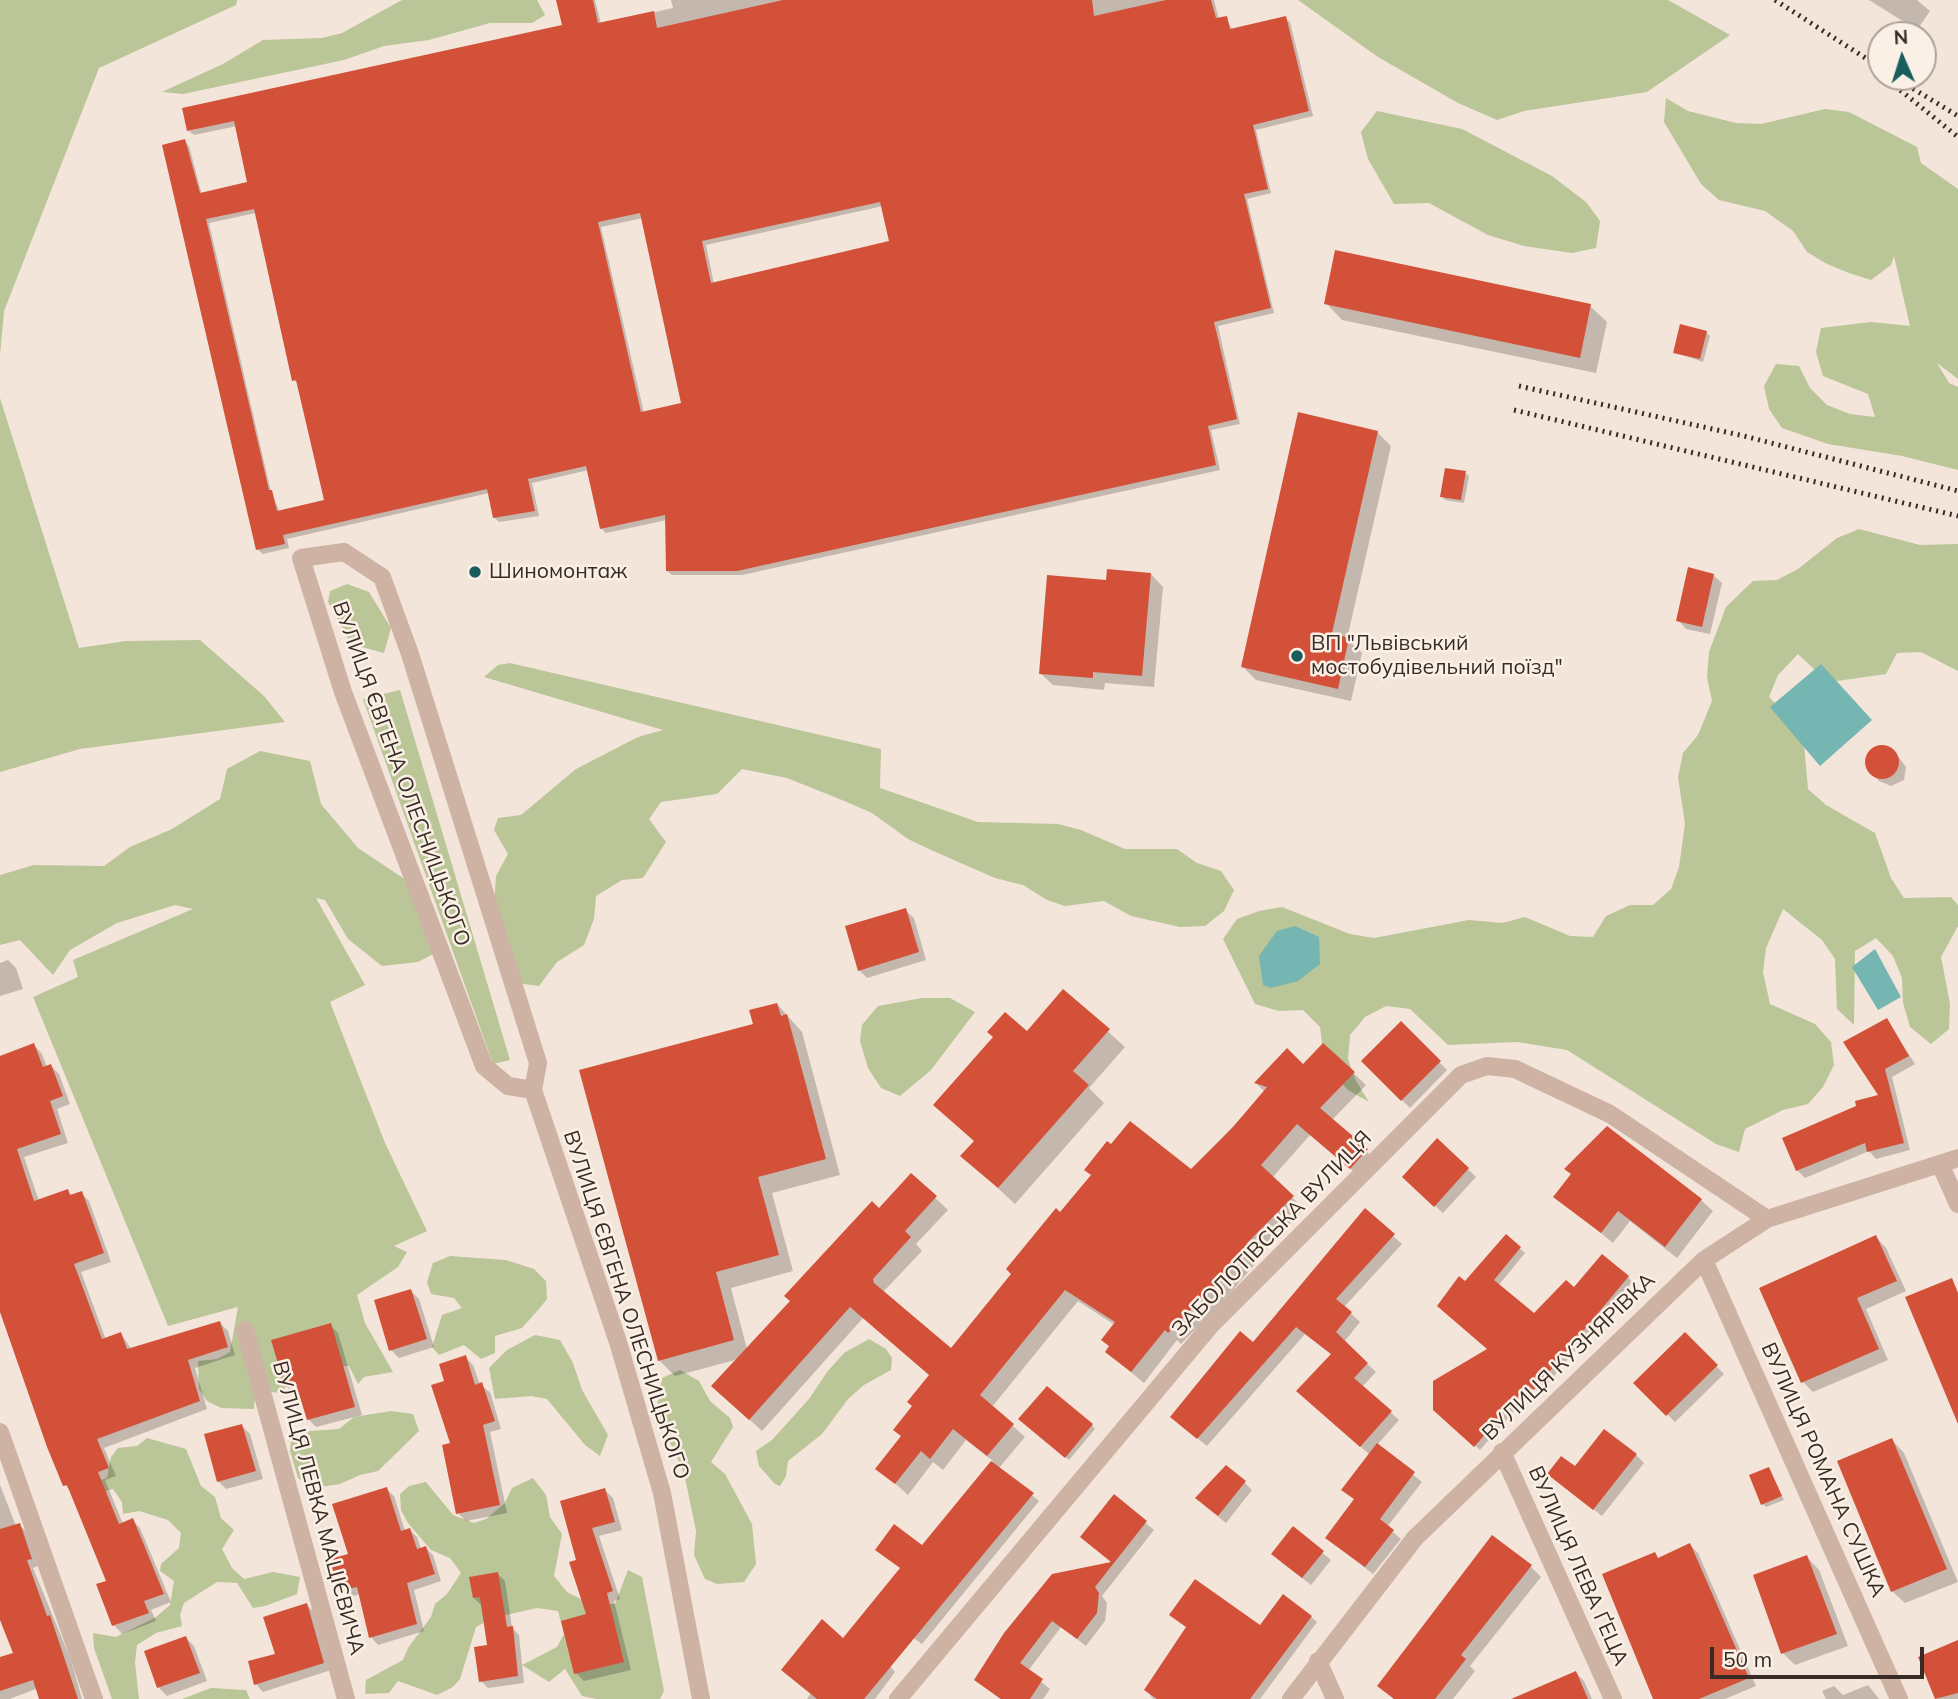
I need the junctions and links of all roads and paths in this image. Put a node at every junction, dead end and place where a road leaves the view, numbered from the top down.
1 (533, 1090) junction
2 (1958, 1158) edge
3 (1940, 1164) junction
4 (1958, 1204) edge
5 (1767, 1219) junction
6 (1704, 1260) junction
7 (245, 1330) dead end
8 (0, 1432) edge
9 (1502, 1452) junction
10 (1318, 1661) junction
11 (94, 1699) edge
12 (346, 1699) edge
13 (701, 1699) edge
14 (898, 1699) edge
15 (1291, 1699) edge
16 (1335, 1699) edge
17 (1613, 1699) edge
18 (1899, 1699) edge

1 - 1 street, ВУЛИЦЯ ЄВГЕНА ОЛЕСНИЦЬКОГО
1 - 13 street, ВУЛИЦЯ ЄВГЕНА ОЛЕСНИЦЬКОГО
2 - 3 street, ВУЛИЦЯ КУЗНЯРІВКА
3 - 4 street
3 - 5 street, ВУЛИЦЯ КУЗНЯРІВКА
5 - 6 street, ВУЛИЦЯ КУЗНЯРІВКА
5 - 14 street, ЗАБОЛОТІВСЬКА ВУЛИЦЯ
6 - 9 street, ВУЛИЦЯ КУЗНЯРІВКА
6 - 18 street, ВУЛИЦЯ РОМАНА СУШКА
7 - 12 street, ВУЛИЦЯ ЛЕВКА МАЦІЄВИЧА
8 - 11 street
9 - 10 street, ВУЛИЦЯ КУЗНЯРІВКА
9 - 17 street, ВУЛИЦЯ ЛЕВА ҐЕЦА
10 - 15 street, ВУЛИЦЯ КУЗНЯРІВКА
10 - 16 street

